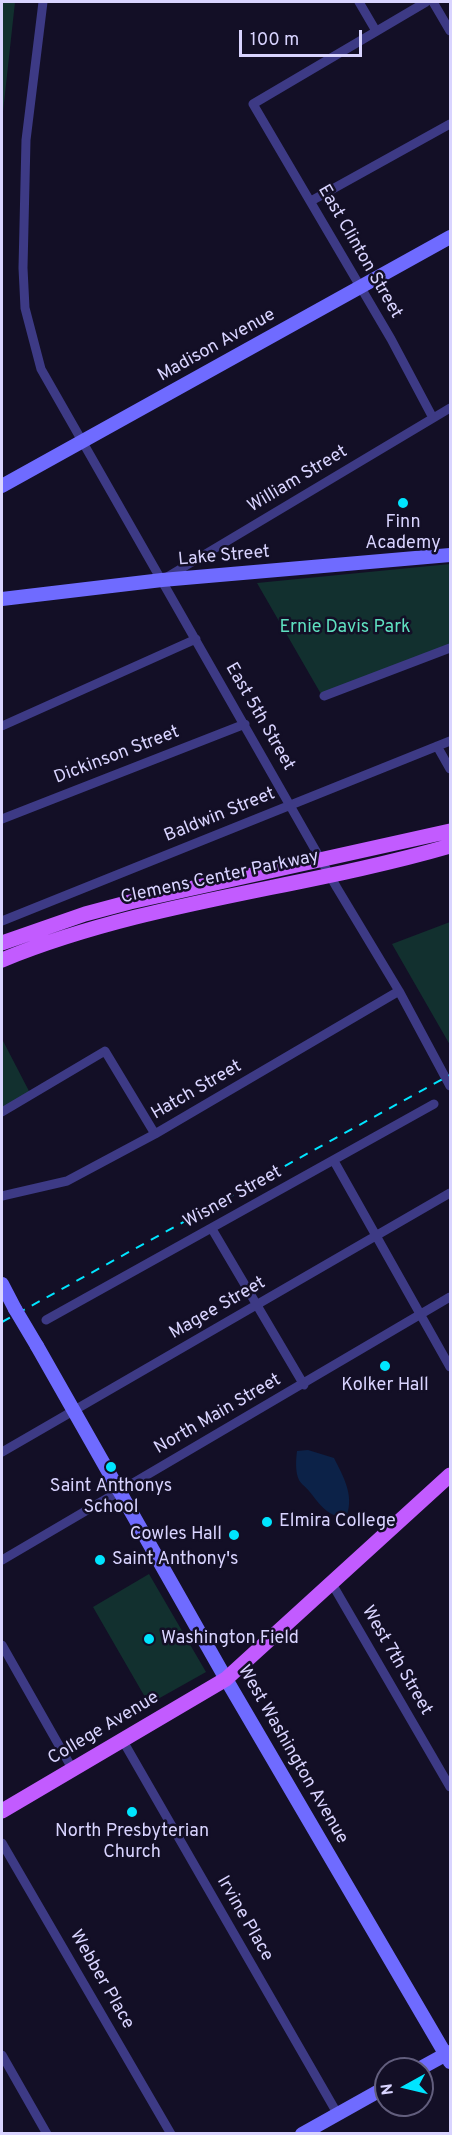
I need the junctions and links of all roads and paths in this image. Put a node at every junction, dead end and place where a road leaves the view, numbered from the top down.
1 (42, 2) edge
2 (359, 2) edge
3 (426, 2) edge
4 (433, 2) edge
5 (376, 31) junction
6 (450, 31) edge
7 (450, 123) edge
8 (311, 201) junction
9 (450, 237) edge
10 (361, 287) junction
11 (450, 408) edge
12 (433, 418) junction
13 (83, 441) junction
14 (2, 486) edge
15 (450, 555) edge
16 (162, 580) junction
17 (2, 599) edge
18 (196, 639) junction
19 (450, 648) edge
20 (324, 696) dead end
21 (245, 724) junction
22 (2, 726) edge
23 (450, 741) edge
24 (438, 746) junction
25 (450, 769) edge
26 (291, 806) junction
27 (2, 819) edge
28 (450, 831) edge
29 (450, 846) edge
30 (322, 861) junction
31 (330, 875) junction
32 (2, 921) edge
33 (2, 943) edge
34 (2, 960) edge
35 (399, 991) junction
36 (449, 1084) edge
37 (434, 1104) dead end
38 (2, 1112) edge
39 (155, 1134) junction
40 (334, 1161) junction
41 (450, 1193) edge
42 (2, 1196) edge
43 (212, 1229) junction
44 (377, 1236) junction
45 (2, 1284) edge
46 (450, 1297) edge
47 (257, 1306) junction
48 (420, 1314) junction
49 (46, 1320) dead end
50 (450, 1367) edge
51 (304, 1385) junction
52 (75, 1410) junction
53 (2, 1452) edge
54 (450, 1474) edge
55 (119, 1491) junction
56 (2, 1560) edge
57 (331, 1582) junction
58 (2, 1645) edge
59 (226, 1679) junction
60 (123, 1741) junction
61 (73, 1770) junction
62 (450, 1787) edge
63 (2, 1812) edge
64 (2, 1843) edge
65 (2, 2055) edge
66 (449, 2056) edge
67 (434, 2062) edge
68 (374, 2094) edge
69 (338, 2113) junction
70 (47, 2133) edge
71 (171, 2133) edge
72 (302, 2133) edge

1 - 13 street, East 5th Street
2 - 5 street
3 - 5 street
4 - 6 street
5 - 8 street, East Clinton Street
7 - 8 street
8 - 10 street, East Clinton Street
9 - 10 street, Madison Avenue
10 - 12 street, East Clinton Street
10 - 13 street, Madison Avenue
11 - 12 street, William Street
12 - 16 street, William Street
13 - 14 street, Madison Avenue
13 - 16 street, East 5th Street
15 - 16 street, Lake Street
16 - 17 street, Lake Street
16 - 18 street, East 5th Street
18 - 21 street, East 5th Street
18 - 22 street
19 - 20 street
21 - 26 street, East 5th Street
21 - 27 street, Dickinson Street
23 - 24 street, Baldwin Street
24 - 25 street
24 - 26 street, Baldwin Street
26 - 30 street, East 5th Street
26 - 32 street, Baldwin Street
28 - 30 main road, Clemens Center Parkway
29 - 31 main road, Clemens Center Parkway
30 - 31 street, East 5th Street
30 - 33 main road, Clemens Center Parkway
31 - 34 main road, Clemens Center Parkway
31 - 35 street, East 5th Street
35 - 36 street, East 5th Street
35 - 39 street, Hatch Street
37 - 40 street, Wisner Street
38 - 39 street
39 - 42 street, Hatch Street
40 - 43 street, Wisner Street
40 - 44 street
41 - 44 street, Magee Street
43 - 47 street
43 - 49 street, Wisner Street
44 - 47 street, Magee Street
44 - 48 street
45 - 52 street, West Washington Avenue, bridge
46 - 48 street, North Main Street
47 - 51 street
47 - 52 street, Magee Street
48 - 50 street
48 - 51 street, North Main Street
51 - 55 street, North Main Street
52 - 53 street, Magee Street
52 - 55 street, West Washington Avenue
54 - 57 main road, College Avenue
55 - 56 street, North Main Street
55 - 59 street, West Washington Avenue
57 - 59 main road, College Avenue
57 - 62 street, West 7th Street
58 - 61 street
59 - 60 main road, College Avenue
59 - 66 street, West Washington Avenue
60 - 61 main road, College Avenue
60 - 69 street, Irvine Place
61 - 63 main road, College Avenue
64 - 71 street, Webber Place
65 - 70 street
66 - 67 street
68 - 69 street
69 - 72 street

